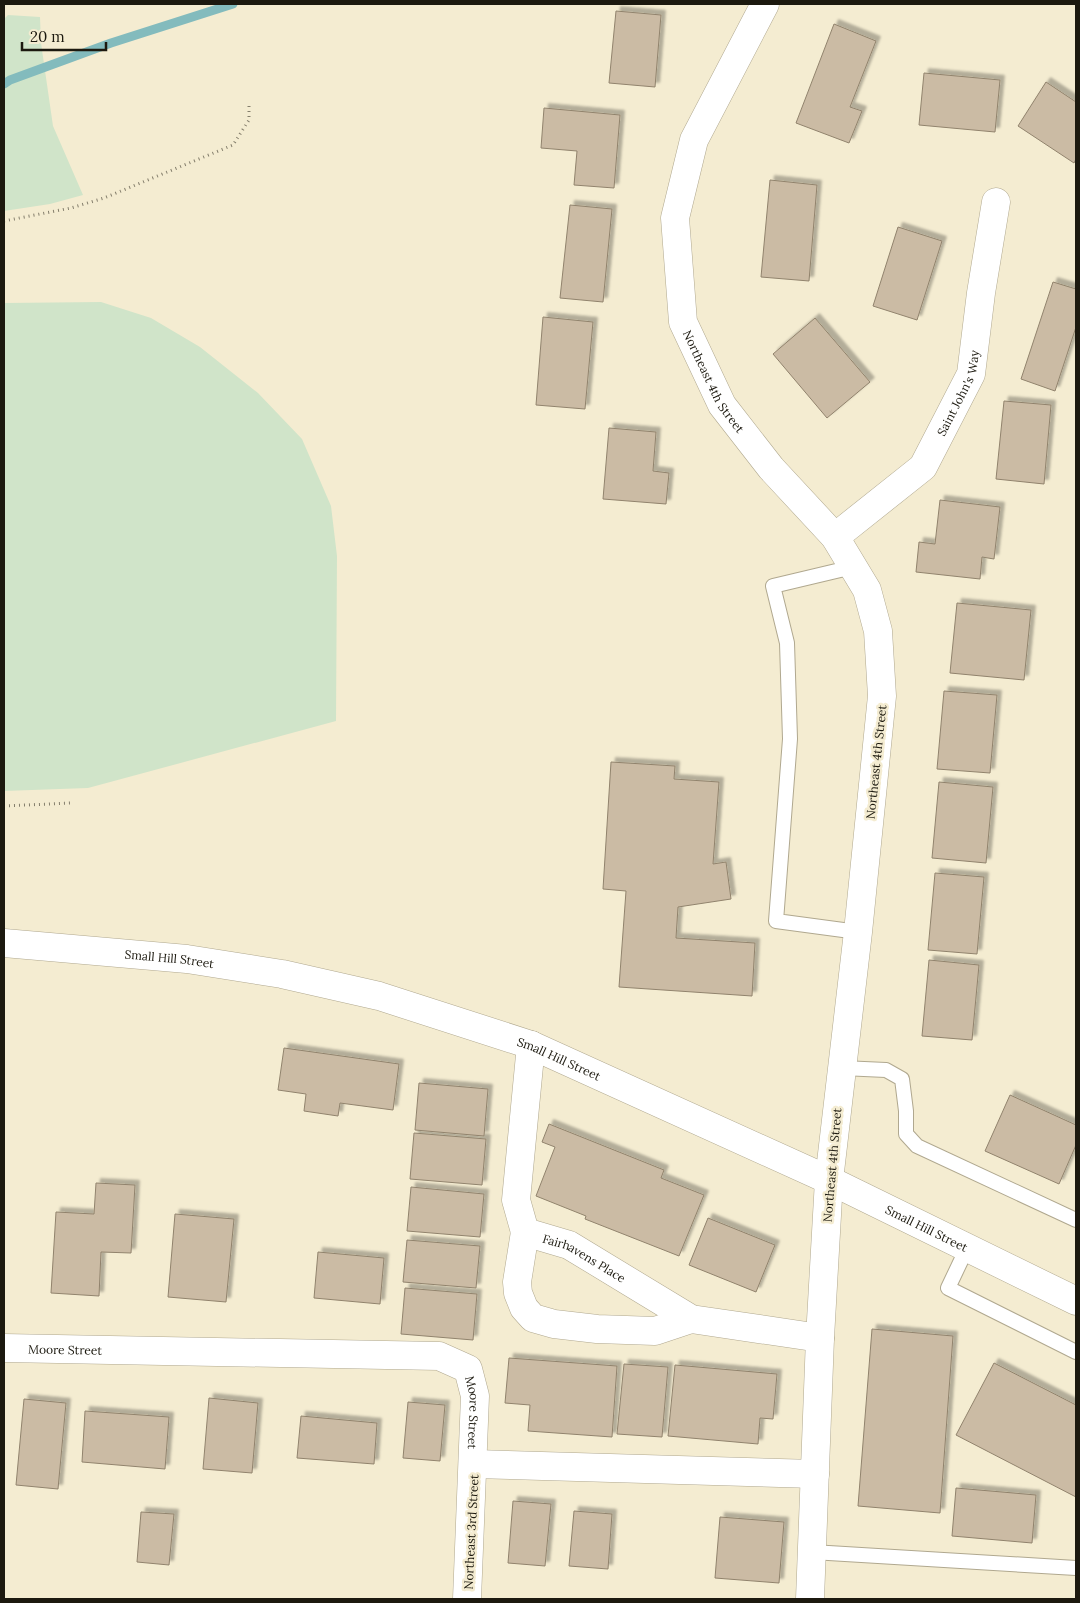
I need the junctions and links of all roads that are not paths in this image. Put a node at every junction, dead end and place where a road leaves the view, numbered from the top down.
1 (765, 4) edge
2 (996, 202) dead end
3 (835, 537) junction
4 (853, 567) junction
5 (858, 932) junction
6 (4, 943) edge
7 (531, 1045) junction
8 (842, 1068) junction
9 (829, 1180) junction
10 (1076, 1220) edge
11 (524, 1232) junction
12 (967, 1248) junction
13 (1076, 1301) edge
14 (691, 1319) junction
15 (820, 1338) junction
16 (4, 1348) edge
17 (1076, 1352) edge
18 (474, 1464) junction
19 (815, 1474) junction
20 (812, 1552) junction
21 (1076, 1568) edge
22 (467, 1599) edge
23 (810, 1599) edge

1 - 3 street, Northeast 4th Street
2 - 3 street, Saint John's Way
3 - 4 street, Northeast 4th Street
4 - 5 street, Northeast 4th Street
4 - 5 lane
5 - 8 street, Northeast 4th Street
6 - 7 street, Small Hill Street
7 - 9 street, Small Hill Street
7 - 11 street, Fairhavens Place
8 - 9 street, Northeast 4th Street
8 - 10 lane
9 - 12 street, Small Hill Street
9 - 15 street, Northeast 4th Street
11 - 14 street, Fairhavens Place
11 - 14 street
12 - 13 street, Small Hill Street
12 - 17 lane
14 - 15 street, Fairhavens Place
15 - 19 street, Northeast 4th Street
16 - 18 street, Moore Street
18 - 19 street, Moore Street
18 - 22 street, Northeast 3rd Street
19 - 20 street, Northeast 4th Street
20 - 21 lane
20 - 23 street, Northeast 4th Street

